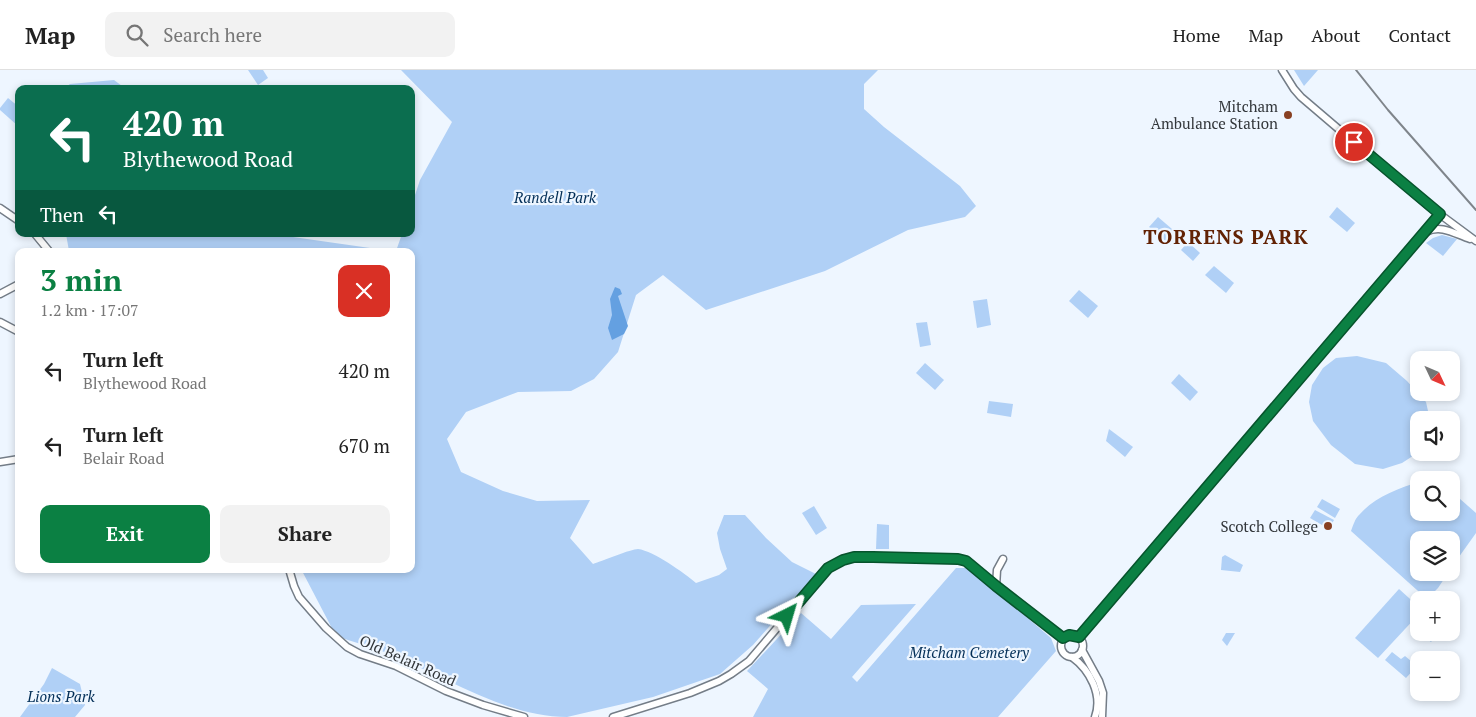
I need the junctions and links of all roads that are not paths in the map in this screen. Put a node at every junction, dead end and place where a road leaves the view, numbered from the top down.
1 (1282, 70) edge
2 (0, 208) edge
3 (1440, 214) junction
4 (15, 219) edge
5 (1420, 236) junction
6 (37, 237) edge
7 (1476, 241) edge
8 (47, 248) edge
9 (15, 286) edge
10 (0, 294) edge
11 (0, 322) edge
12 (15, 330) edge
13 (15, 460) edge
14 (0, 462) edge
15 (1003, 559) dead end
16 (290, 573) edge
17 (996, 586) junction
18 (1079, 637) junction
19 (1063, 638) junction
20 (1082, 650) junction
21 (1072, 657) junction
22 (524, 717) edge
23 (613, 717) edge
24 (1095, 717) edge
25 (1102, 717) edge

1 - 3 main road
2 - 4 main road
3 - 5 main road
3 - 7 main road
5 - 7 main road
5 - 18 main road
6 - 8 main road
9 - 10 main road
11 - 12 main road
13 - 14 main road
15 - 17 main road
16 - 22 main road, Old Belair Road
17 - 19 main road
17 - 23 main road
18 - 19 main road
18 - 20 main road
19 - 21 main road
20 - 21 main road
20 - 25 main road
21 - 24 main road

